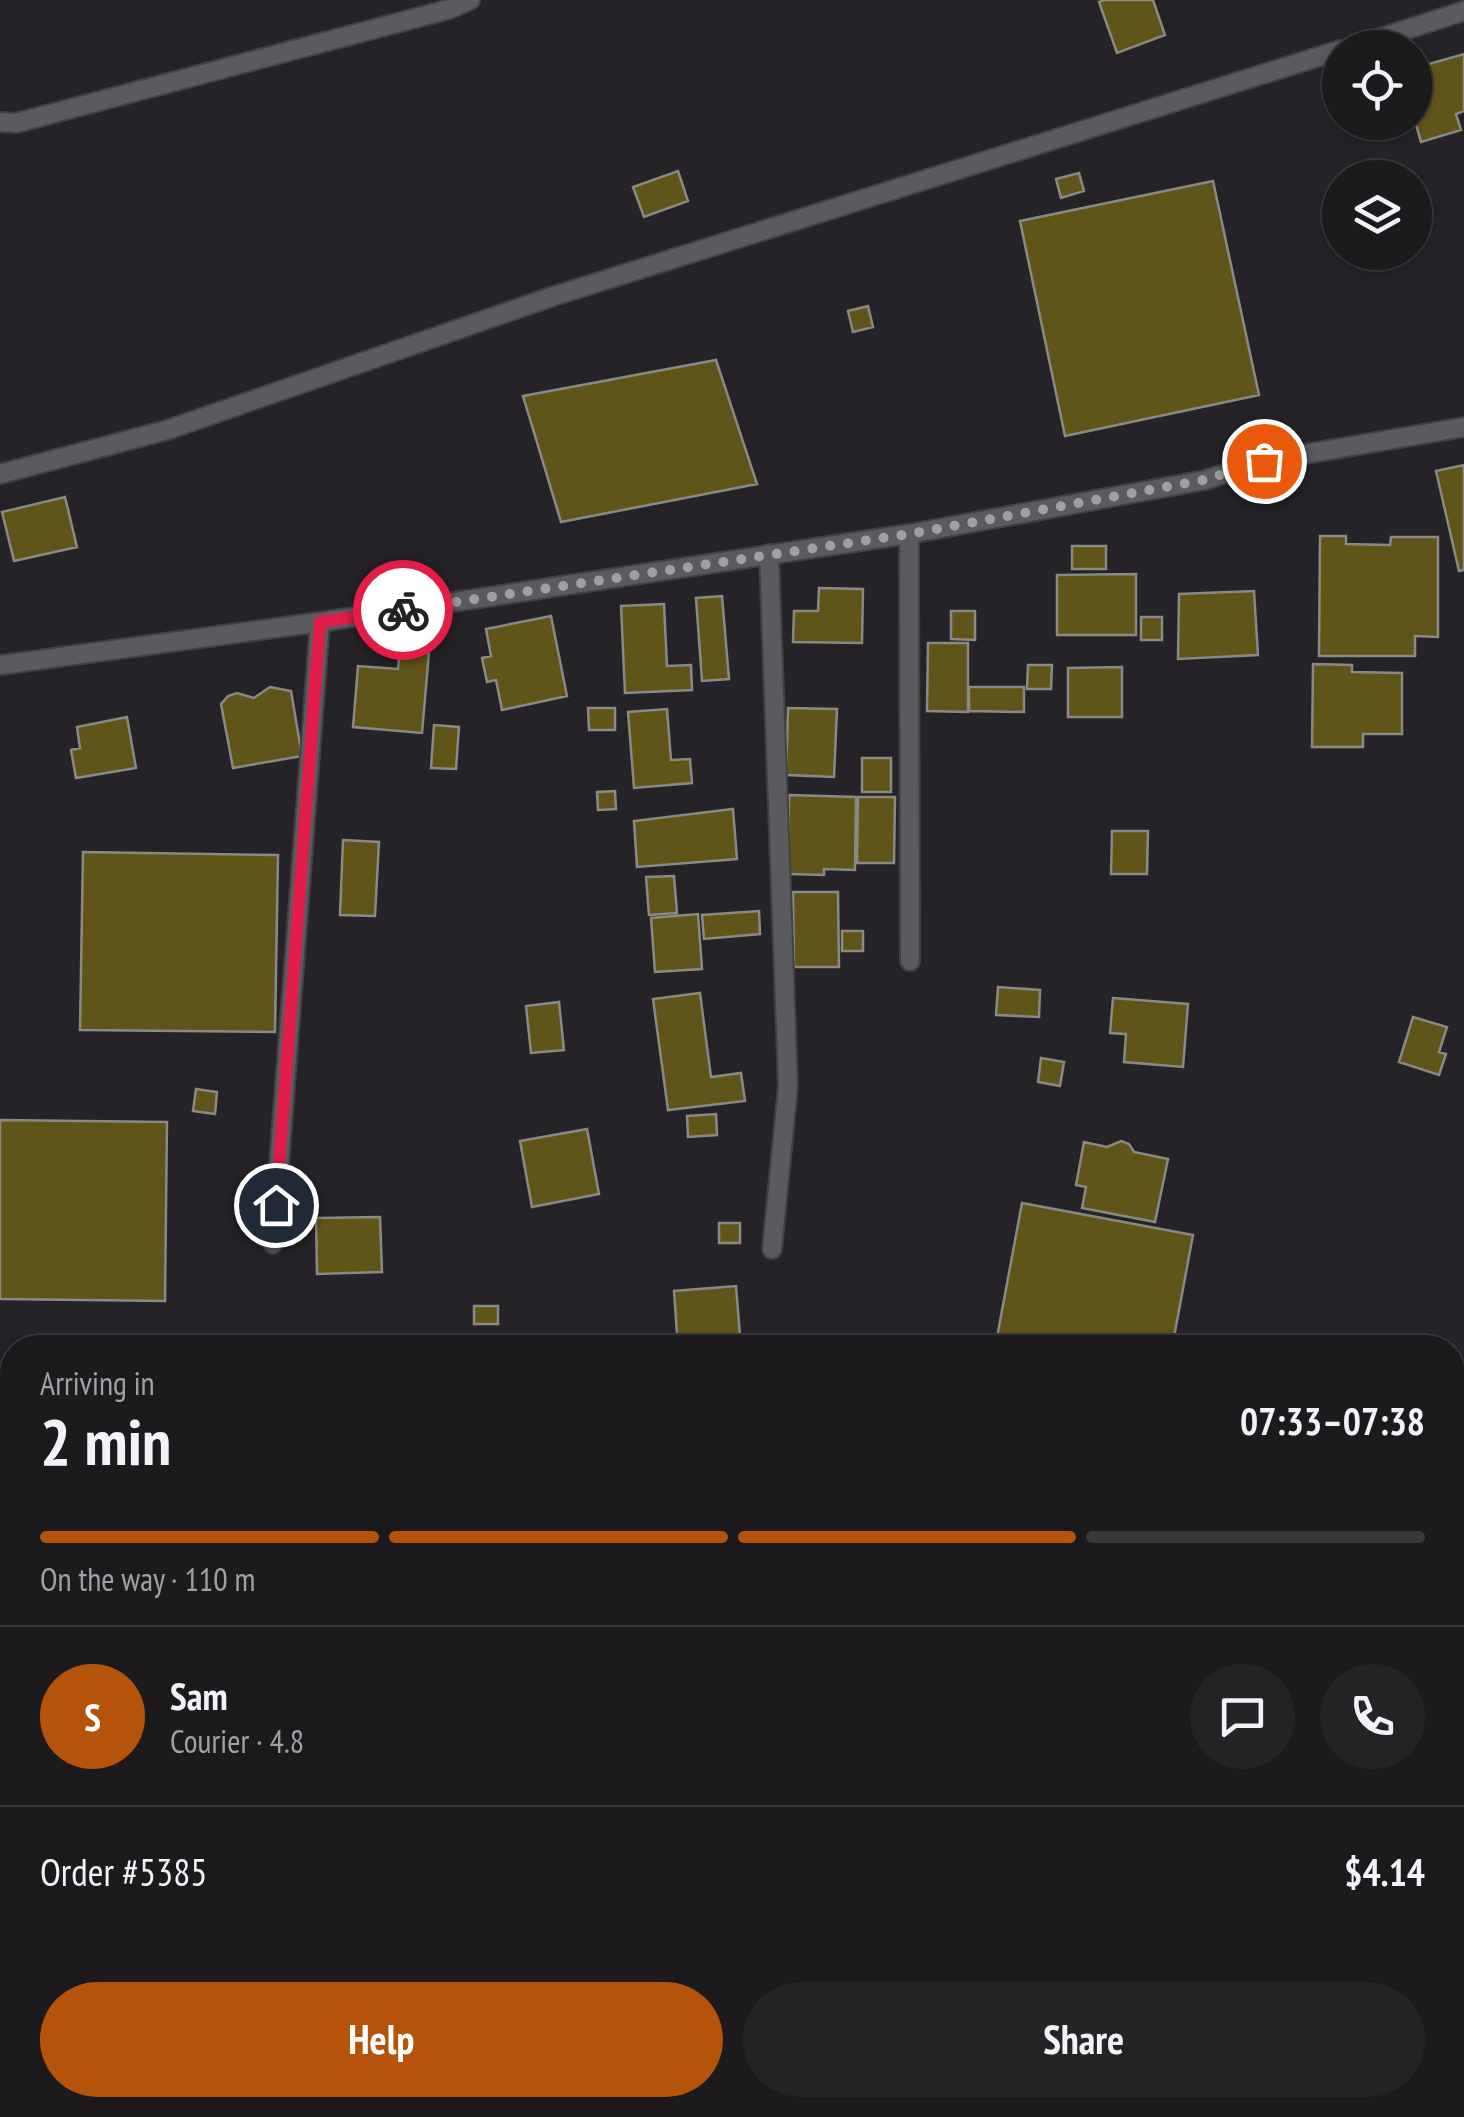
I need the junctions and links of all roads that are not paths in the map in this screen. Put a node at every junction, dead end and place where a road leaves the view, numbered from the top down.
1 (470, 0) edge
2 (1464, 11) edge
3 (1405, 30) edge
4 (1322, 56) edge
5 (0, 122) edge
6 (1464, 427) edge
7 (0, 474) edge
8 (909, 534) junction
9 (769, 554) junction
10 (320, 622) junction
11 (0, 665) edge
12 (910, 961) dead end
13 (273, 1244) dead end
14 (772, 1249) dead end

1 - 5 lane
2 - 3 lane
4 - 7 lane
6 - 8 lane
8 - 9 lane
8 - 12 lane
9 - 10 lane
9 - 14 lane
10 - 11 lane
10 - 13 lane

